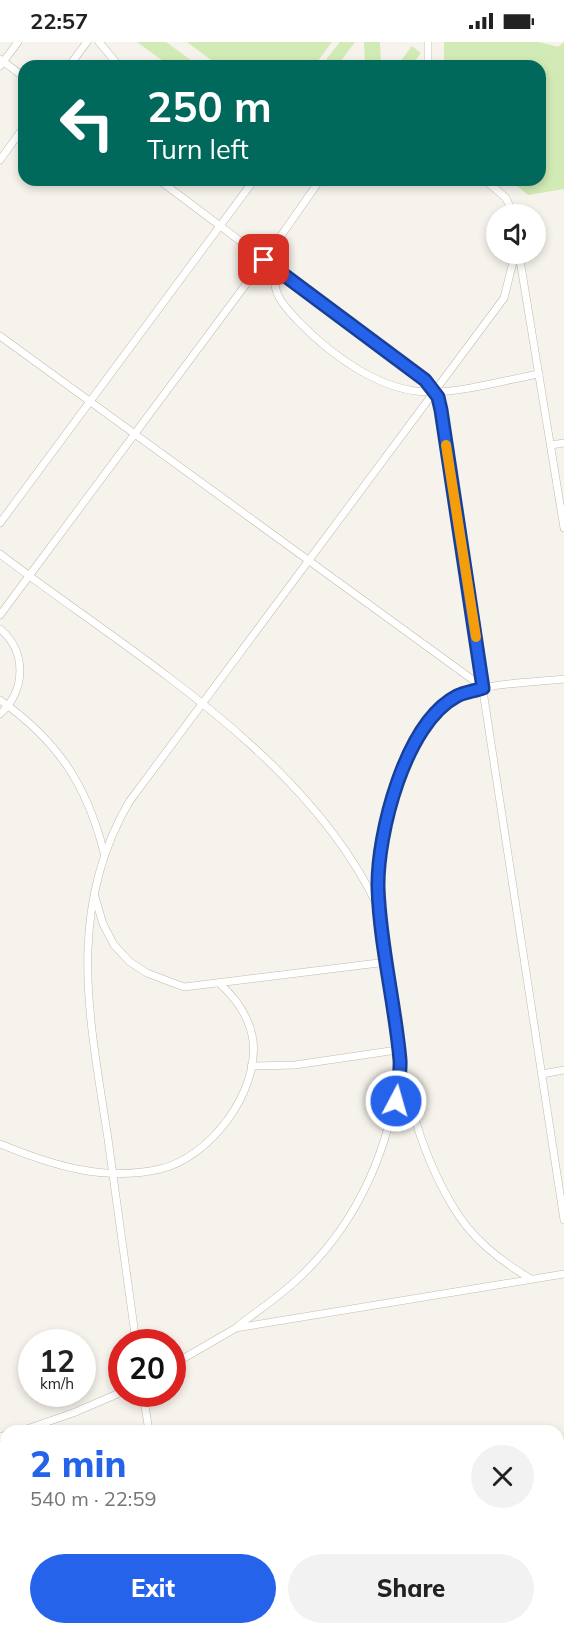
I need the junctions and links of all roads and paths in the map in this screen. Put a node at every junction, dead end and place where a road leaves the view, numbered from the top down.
1 (18, 42) edge
2 (87, 42) edge
3 (99, 42) edge
4 (428, 42) edge
5 (74, 60) edge
6 (114, 60) edge
7 (428, 60) edge
8 (1, 62) edge
9 (18, 73) edge
10 (18, 135) edge
11 (0, 160) edge
12 (167, 186) edge
13 (250, 186) edge
14 (316, 186) edge
15 (492, 186) edge
16 (509, 204) edge
17 (220, 226) junction
18 (264, 260) junction
19 (514, 264) edge
20 (519, 264) edge
21 (277, 270) junction
22 (0, 336) edge
23 (539, 374) junction
24 (435, 392) junction
25 (89, 403) junction
26 (133, 435) junction
27 (564, 443) edge
28 (551, 445) junction
29 (0, 523) edge
30 (564, 528) edge
31 (0, 554) edge
32 (308, 563) junction
33 (28, 576) junction
34 (0, 615) edge
35 (0, 628) edge
36 (564, 679) edge
37 (483, 688) junction
38 (0, 700) edge
39 (202, 705) junction
40 (9, 706) junction
41 (0, 714) edge
42 (104, 853) junction
43 (94, 892) junction
44 (380, 912) junction
45 (387, 962) junction
46 (219, 983) junction
47 (398, 1050) junction
48 (400, 1061) junction
49 (251, 1066) junction
50 (564, 1070) edge
51 (542, 1074) junction
52 (0, 1144) edge
53 (113, 1174) junction
54 (564, 1220) edge
55 (564, 1274) edge
56 (531, 1278) junction
57 (236, 1328) junction
58 (134, 1329) edge
59 (186, 1357) edge
60 (108, 1398) edge
61 (145, 1407) edge
62 (38, 1425) edge
63 (147, 1425) edge

1 - 8 lane
2 - 5 lane
3 - 6 lane
4 - 7 lane
8 - 9 lane
10 - 11 lane
12 - 17 lane
13 - 17 lane
14 - 18 lane
15 - 16 lane
17 - 18 lane
17 - 25 lane
18 - 21 lane
18 - 26 lane
19 - 24 lane
20 - 23 lane
21 - 24 lane
21 - 24 lane
22 - 25 lane
23 - 24 lane
23 - 28 lane
24 - 32 lane
24 - 37 lane
25 - 26 lane
25 - 29 lane
26 - 32 lane
26 - 33 lane
27 - 28 lane
28 - 30 lane
31 - 33 lane
32 - 37 lane
32 - 39 lane
33 - 34 lane
33 - 39 lane
35 - 40 lane
36 - 37 lane
37 - 44 lane
37 - 51 lane
38 - 40 lane
39 - 42 lane
39 - 44 lane
40 - 41 lane
40 - 42 lane
42 - 43 lane
43 - 46 lane
43 - 53 lane
44 - 45 lane
45 - 46 lane
45 - 47 lane
46 - 49 lane
47 - 48 lane
47 - 49 lane
48 - 56 lane
48 - 57 lane
49 - 53 lane
50 - 51 lane
51 - 54 lane
52 - 53 lane
53 - 58 lane
55 - 56 lane
56 - 57 lane
57 - 59 lane
60 - 62 lane
61 - 63 lane

